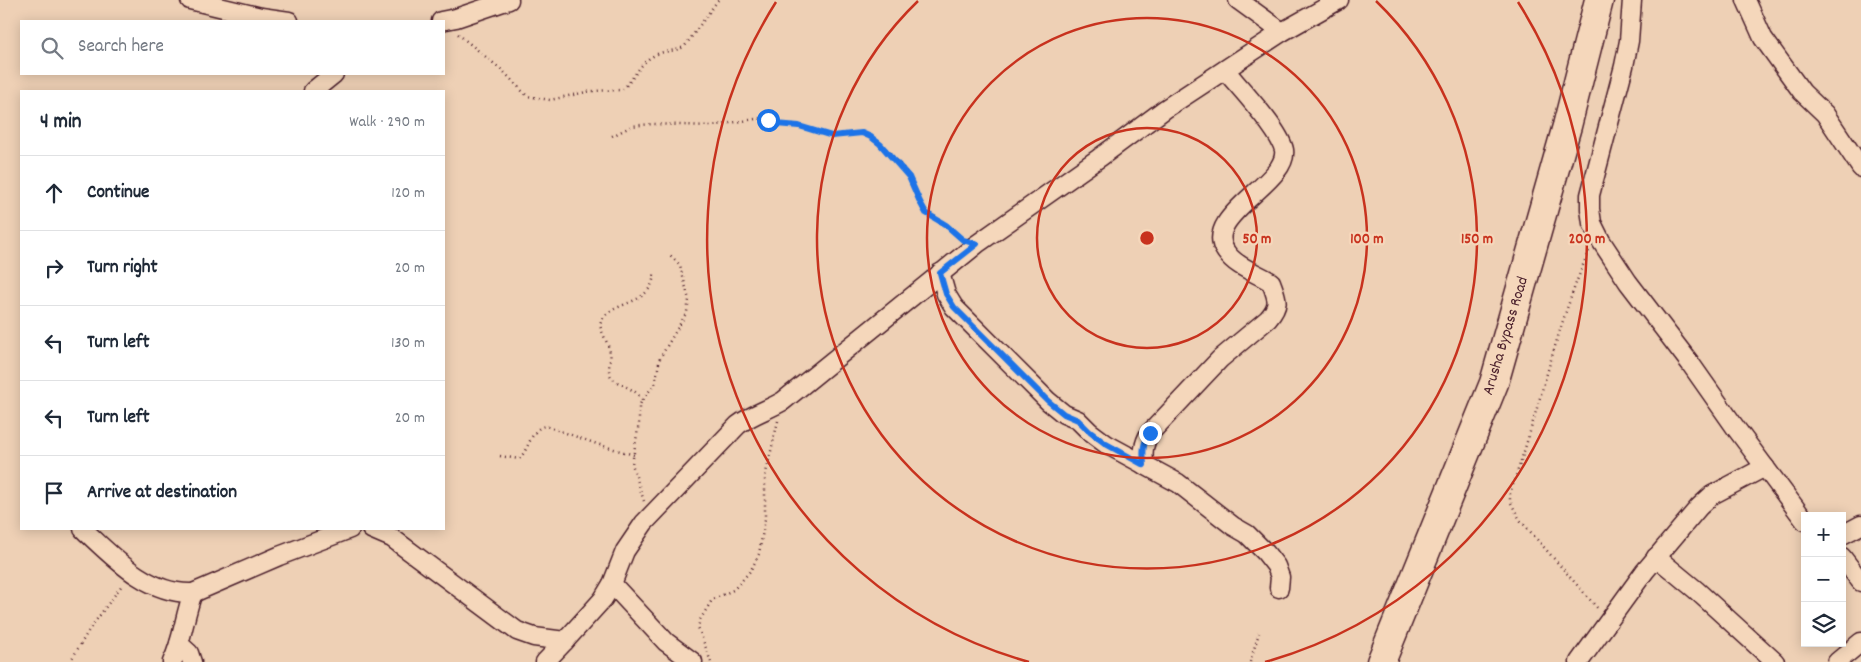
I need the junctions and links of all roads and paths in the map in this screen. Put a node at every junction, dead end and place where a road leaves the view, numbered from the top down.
1 (190, 0) edge
2 (509, 0) edge
3 (718, 0) edge
4 (1238, 0) edge
5 (1339, 0) edge
6 (1599, 0) edge
7 (1632, 0) edge
8 (1746, 0) edge
9 (282, 20) edge
10 (445, 20) edge
11 (445, 23) edge
12 (1282, 32) junction
13 (1224, 70) junction
14 (333, 75) edge
15 (314, 90) edge
16 (612, 136) dead end
17 (1861, 168) edge
18 (1597, 234) junction
19 (977, 244) junction
20 (668, 253) dead end
21 (940, 273) junction
22 (654, 274) dead end
23 (642, 400) junction
24 (783, 401) junction
25 (634, 455) junction
26 (500, 456) dead end
27 (1144, 465) junction
28 (1765, 467) junction
29 (1801, 516) edge
30 (644, 523) junction
31 (1861, 525) edge
32 (84, 530) edge
33 (347, 530) edge
34 (373, 530) edge
35 (1846, 533) edge
36 (1656, 557) junction
37 (1843, 557) edge
38 (134, 573) junction
39 (1861, 582) edge
40 (612, 584) junction
41 (1279, 588) dead end
42 (193, 593) junction
43 (1609, 622) junction
44 (1259, 633) dead end
45 (566, 641) junction
46 (1861, 642) edge
47 (179, 644) junction
48 (1771, 660) edge
49 (70, 662) edge
50 (172, 662) edge
51 (192, 662) edge
52 (545, 662) edge
53 (693, 662) edge
54 (711, 662) edge
55 (1250, 662) edge
56 (1381, 662) edge
57 (1579, 662) edge
58 (1837, 662) edge

1 - 9 street
2 - 10 street
3 - 11 path
4 - 12 street
5 - 12 street
6 - 56 main road, Arusha Bypass Road
7 - 18 street
8 - 17 street
12 - 13 street
13 - 19 street
13 - 27 street
14 - 15 street
16 - 19 path
18 - 28 street
18 - 43 path
19 - 21 street
20 - 23 path
21 - 24 street
21 - 27 street
22 - 23 path
23 - 25 path
24 - 30 street
24 - 54 path
25 - 26 path
25 - 30 path
27 - 41 street
28 - 29 street
28 - 36 street
30 - 40 street
31 - 35 street
32 - 38 street
33 - 42 street
34 - 45 street
36 - 43 street
36 - 48 street
37 - 39 street
38 - 42 street
38 - 49 path
40 - 45 street
40 - 53 street
42 - 47 street
43 - 57 street
44 - 55 path
45 - 52 street
46 - 58 street
47 - 50 street
47 - 51 street

